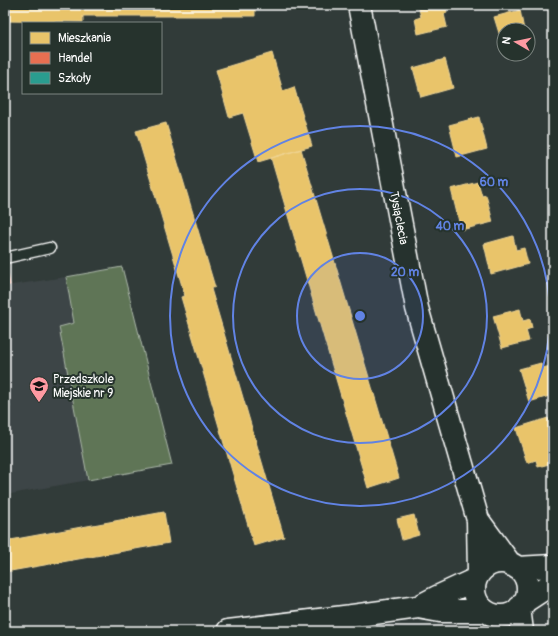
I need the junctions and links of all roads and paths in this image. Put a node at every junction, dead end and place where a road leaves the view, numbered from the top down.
1 (359, 5) edge
2 (50, 248) dead end
3 (5, 258) edge
4 (478, 520) junction
5 (514, 566) junction
6 (553, 566) edge
7 (478, 576) junction
8 (553, 583) edge
9 (522, 605) junction
10 (418, 607) junction
11 (496, 619) edge
12 (228, 631) edge
13 (522, 631) edge

1 - 4 street, Tysiąclecia
2 - 3 lane
4 - 5 street, Tysiąclecia
4 - 7 street, Tysiąclecia
5 - 6 street
5 - 7 street
5 - 9 street
7 - 10 street
7 - 11 street
8 - 9 street
9 - 11 street
9 - 13 street
10 - 11 street
10 - 12 street

